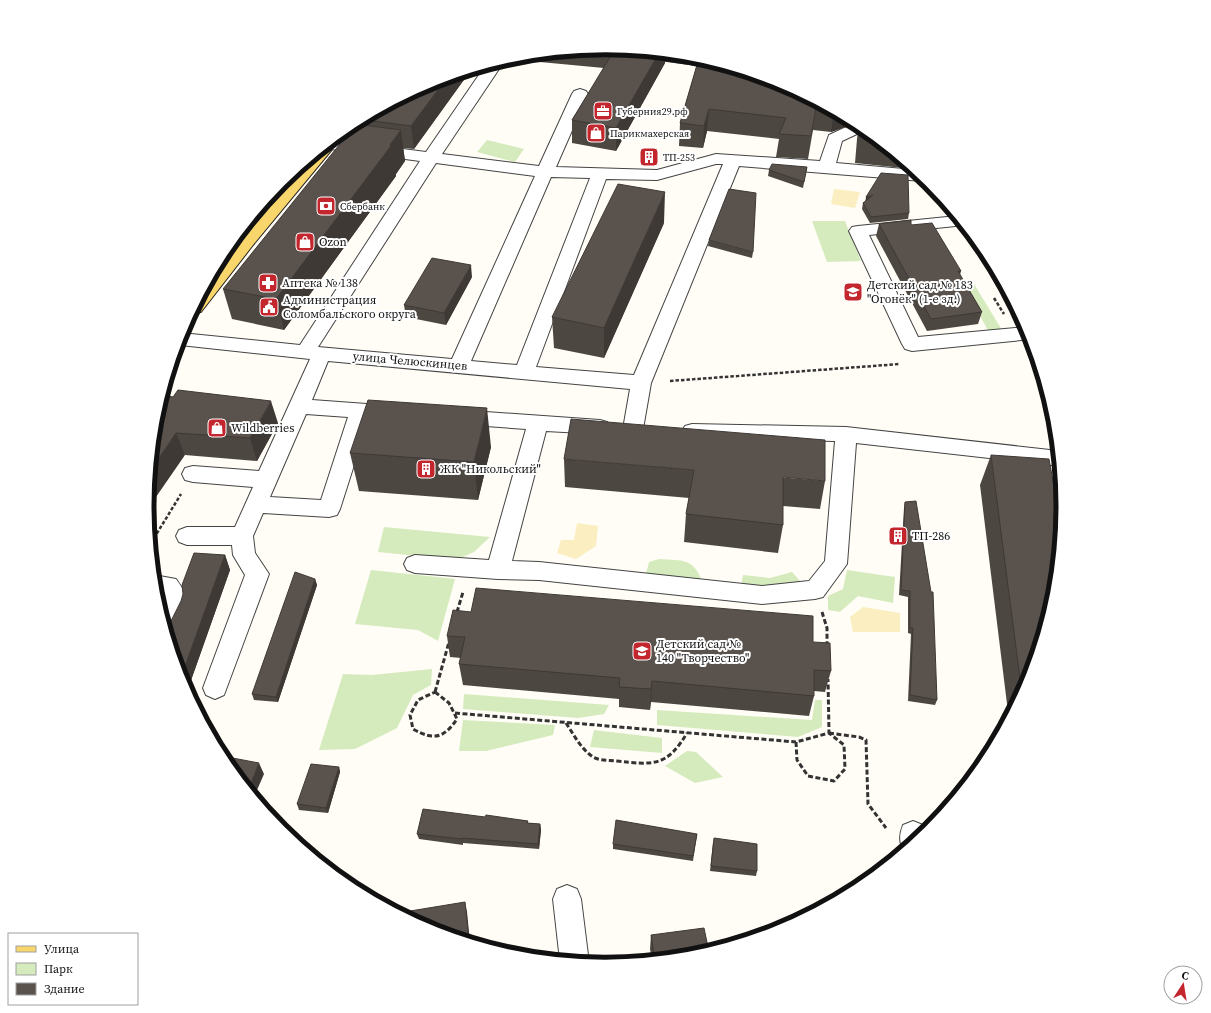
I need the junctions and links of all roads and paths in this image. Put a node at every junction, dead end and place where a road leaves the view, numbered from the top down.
1 (492, 69) edge
2 (580, 94) dead end
3 (853, 129) edge
4 (335, 145) edge
5 (431, 157) junction
6 (733, 160) junction
7 (310, 165) edge
8 (827, 167) junction
9 (546, 172) junction
10 (600, 173) junction
11 (912, 175) edge
12 (955, 222) edge
13 (212, 285) edge
14 (1023, 334) edge
15 (186, 340) edge
16 (314, 353) junction
17 (902, 364) dead end
18 (459, 365) junction
19 (524, 372) junction
20 (641, 383) junction
21 (299, 406) junction
22 (361, 410) junction
23 (415, 414) edge
24 (438, 416) edge
25 (538, 423) junction
26 (672, 430) edge
27 (846, 434) junction
28 (1054, 458) edge
29 (193, 474) joint
30 (266, 480) junction
31 (256, 504) junction
32 (155, 536) edge
33 (188, 536) dead end
34 (242, 536) junction
35 (415, 564) dead end
36 (469, 569) junction
37 (498, 570) junction
38 (161, 585) edge
39 (815, 590) junction
40 (455, 620) edge
41 (169, 625) edge
42 (449, 641) edge
43 (827, 650) edge
44 (828, 673) edge
45 (215, 688) dead end
46 (435, 692) junction
47 (455, 713) junction
48 (566, 723) junction
49 (829, 732) junction
50 (687, 733) junction
51 (796, 742) junction
52 (911, 838) edge
53 (567, 899) dead end
54 (574, 957) edge

1 - 5 street
2 - 9 street
3 - 8 street
4 - 5 street
5 - 9 street
5 - 16 street
6 - 8 street
6 - 10 street
6 - 20 street
7 - 13 main road
8 - 11 street
9 - 10 street
9 - 18 street
10 - 19 street
12 - 14 street
15 - 16 street, улица Челюскинцев
16 - 18 street, улица Челюскинцев
16 - 21 street
17 - 20 path
18 - 19 street, улица Челюскинцев
19 - 20 street, улица Челюскинцев
20 - 25 street
21 - 22 street
21 - 30 street
22 - 23 street
22 - 31 street
24 - 25 street
25 - 37 street
26 - 27 street
27 - 28 street
27 - 39 street
29 - 30 street
29 - 32 path
30 - 31 street
31 - 34 street
33 - 34 street
34 - 45 street
35 - 36 street
36 - 37 street
36 - 40 path
37 - 39 street
38 - 41 street
39 - 43 path
42 - 46 path
44 - 49 path
46 - 47 path
46 - 47 path
47 - 48 path
48 - 50 path
48 - 50 path
49 - 51 path
49 - 51 path
49 - 52 path
50 - 51 path
53 - 54 street

